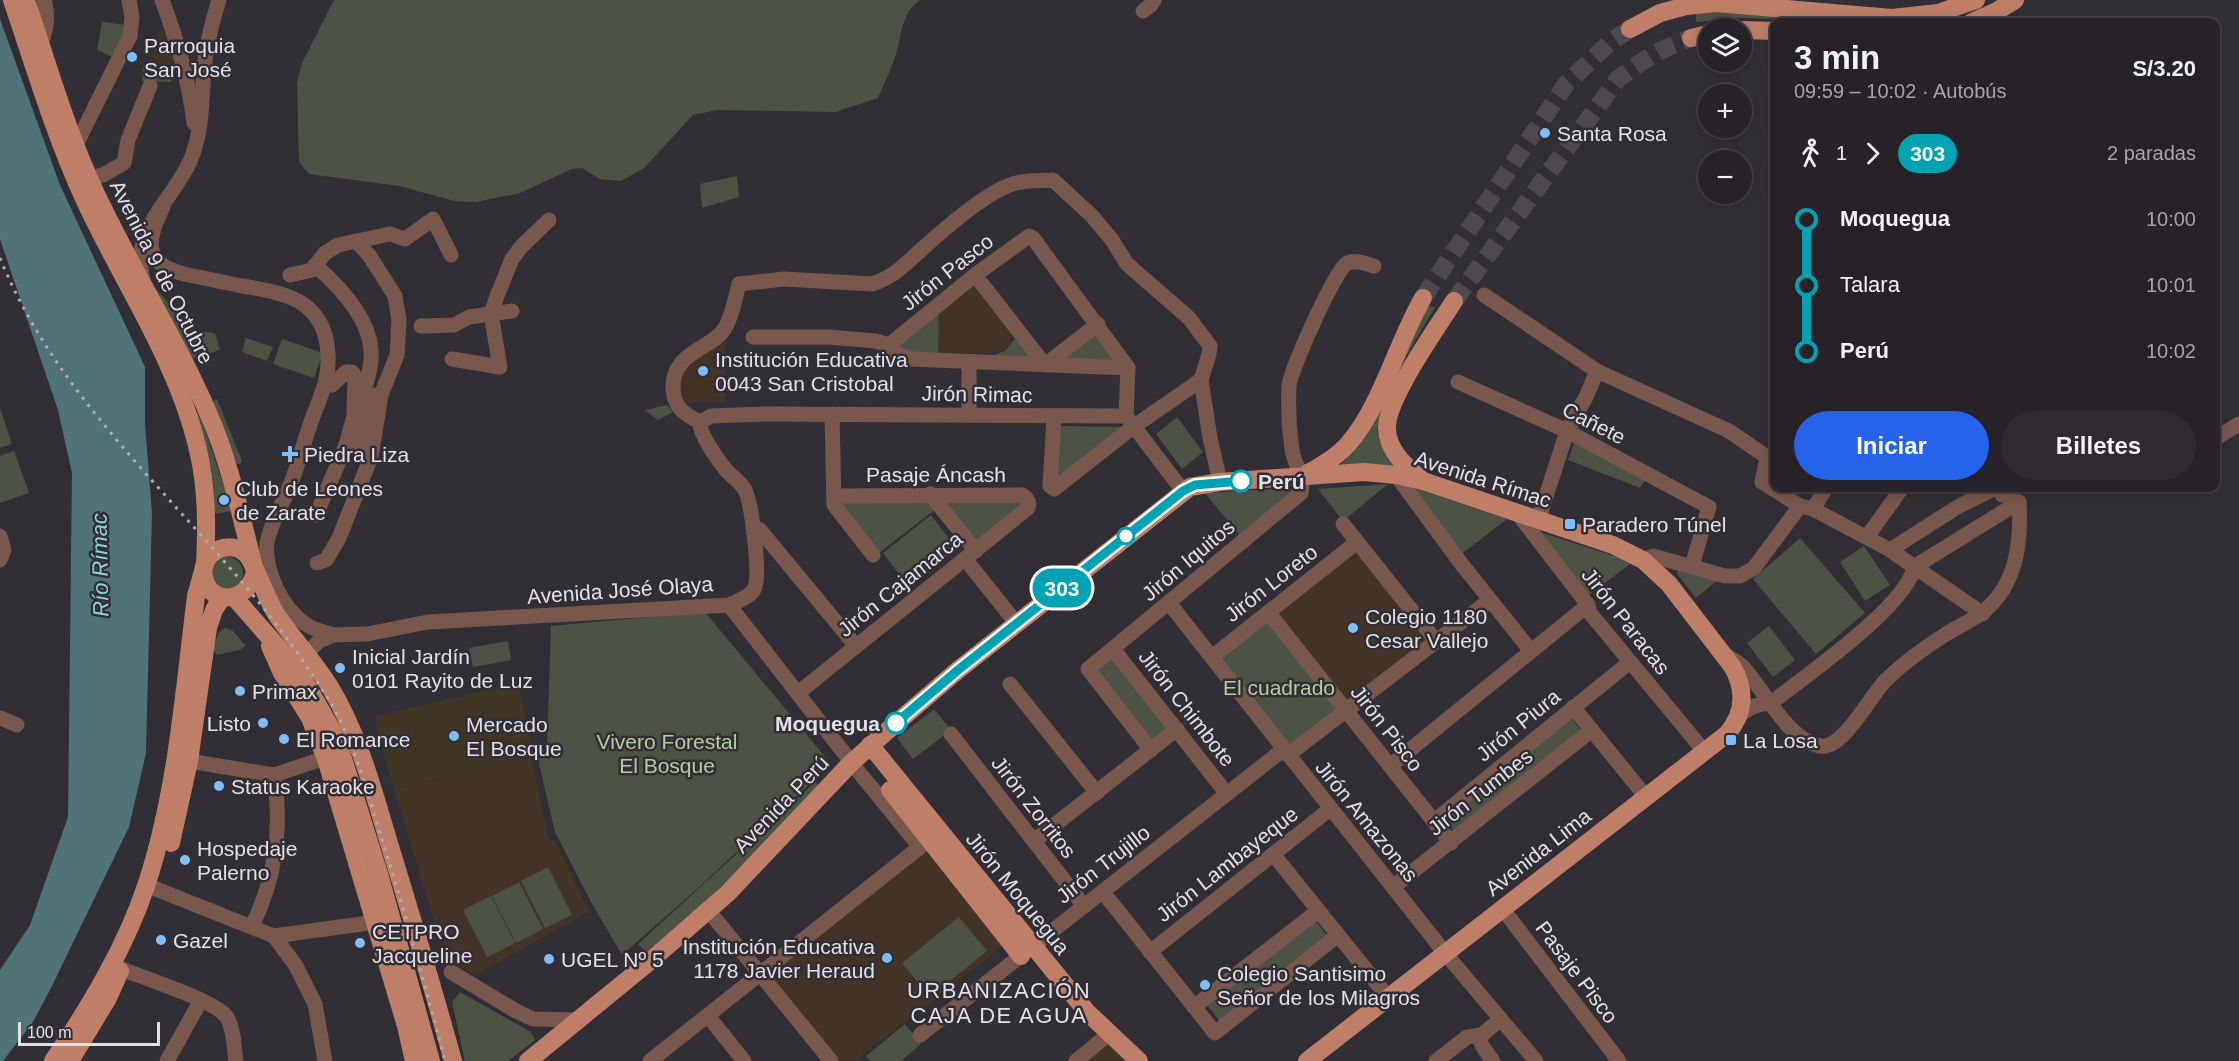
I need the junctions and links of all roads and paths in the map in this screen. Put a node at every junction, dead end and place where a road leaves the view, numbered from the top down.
1 (12, 0) edge
2 (26, 0) edge
3 (44, 0) edge
4 (129, 0) edge
5 (162, 0) edge
6 (219, 0) edge
7 (1976, 0) edge
8 (2016, 0) edge
9 (1981, 18) edge
10 (1630, 29) tunnel mouth
11 (1752, 30) edge
12 (1770, 31) edge
13 (41, 45) junction
14 (150, 86) dead end
15 (196, 141) junction
16 (75, 147) junction
17 (89, 178) junction
18 (164, 204) junction
19 (549, 220) dead end
20 (356, 241) junction
21 (451, 255) dead end
22 (315, 265) junction
23 (1374, 266) dead end
24 (290, 275) dead end
25 (975, 275) junction
26 (148, 294) junction
27 (1484, 295) dead end
28 (1423, 298) tunnel mouth
29 (1454, 301) tunnel mouth
30 (512, 311) dead end
31 (492, 314) junction
32 (1098, 324) junction
33 (421, 326) dead end
34 (753, 337) dead end
35 (889, 345) junction
36 (452, 359) dead end
37 (969, 362) junction
38 (1045, 365) junction
39 (1128, 368) junction
40 (1597, 371) junction
41 (1201, 380) junction
42 (1458, 382) dead end
43 (326, 385) junction
44 (381, 395) junction
45 (832, 414) junction
46 (969, 415) junction
47 (354, 416) junction
48 (1054, 416) junction
49 (700, 422) junction
50 (1130, 422) junction
51 (2239, 424) edge
52 (1567, 431) junction
53 (2220, 436) edge
54 (345, 445) junction
55 (1396, 475) junction
56 (1303, 476) junction
57 (1424, 481) junction
58 (1220, 482) junction
59 (1770, 487) edge
60 (1183, 491) junction
61 (1779, 492) edge
62 (1822, 492) edge
63 (1899, 492) edge
64 (1994, 492) edge
65 (2006, 492) edge
66 (930, 494) junction
67 (834, 495) junction
68 (2019, 502) junction
69 (1028, 508) joint
70 (1807, 508) junction
71 (1518, 514) junction
72 (316, 515) dead end
73 (1538, 521) junction
74 (1343, 524) dead end
75 (753, 527) junction
76 (1867, 537) junction
77 (1357, 542) junction
78 (1890, 550) junction
79 (873, 555) dead end
80 (971, 555) junction
81 (1643, 560) junction
82 (1674, 562) junction
83 (317, 563) dead end
84 (1692, 566) junction
85 (204, 567) junction
86 (1914, 567) junction
87 (254, 568) junction
88 (1663, 578) junction
89 (228, 597) junction
90 (1490, 600) junction
91 (1169, 603) junction
92 (729, 605) junction
93 (1588, 605) junction
94 (1268, 612) junction
95 (1983, 614) junction
96 (1017, 624) junction
97 (307, 625) junction
98 (333, 635) junction
99 (1436, 641) junction
100 (856, 646) junction
101 (1113, 649) junction
102 (1531, 651) junction
103 (1722, 653) junction
104 (306, 654) junction
105 (1212, 657) junction
106 (1630, 662) junction
107 (1010, 684) dead end
108 (798, 693) junction
109 (1771, 704) junction
110 (1574, 707) junction
111 (1347, 710) junction
112 (1739, 716) junction
113 (0, 718) edge
114 (17, 725) dead end
115 (1177, 729) junction
116 (1592, 730) junction
117 (951, 734) dead end
118 (1151, 750) junction
119 (1704, 751) junction
120 (1286, 752) junction
121 (861, 754) junction
122 (333, 755) junction
123 (189, 761) junction
124 (1390, 766) junction
125 (274, 775) junction
126 (1097, 793) junction
127 (1227, 794) junction
128 (1646, 797) junction
129 (1330, 808) junction
130 (1434, 821) junction
131 (1034, 842) junction
132 (1450, 843) junction
133 (1273, 854) junction
134 (152, 887) junction
135 (1393, 887) junction
136 (1102, 892) junction
137 (1084, 906) junction
138 (1502, 908) junction
139 (708, 910) junction
140 (1318, 911) junction
141 (376, 922) junction
142 (252, 926) junction
143 (274, 936) junction
144 (1337, 936) junction
145 (1027, 951) junction
146 (1150, 952) junction
147 (1445, 953) junction
148 (116, 967) junction
149 (450, 972) dead end
150 (760, 974) junction
151 (1388, 997) junction
152 (201, 1000) junction
153 (1194, 1007) junction
154 (708, 1016) junction
155 (580, 1020) junction
156 (1500, 1020) junction
157 (1110, 1033) junction
158 (920, 1035) dead end
159 (1481, 1035) junction
160 (653, 1060) edge
161 (1309, 1060) edge
162 (53, 1061) edge
163 (70, 1061) edge
164 (167, 1061) edge
165 (236, 1061) edge
166 (325, 1061) edge
167 (414, 1061) edge
168 (431, 1061) edge
169 (453, 1061) edge
170 (528, 1061) edge
171 (744, 1061) edge
172 (831, 1061) edge
173 (1076, 1061) edge
174 (1139, 1061) edge
175 (1436, 1061) edge
176 (1493, 1061) edge
177 (1536, 1061) edge
178 (1619, 1061) edge

1 - 85 main road, Avenida 9 de Octubre
2 - 13 main road, Avenida 9 de Octubre
3 - 13 street
4 - 16 street
5 - 15 street
6 - 15 street
7 - 10 main road
8 - 9 main road
11 - 12 main road
13 - 16 main road, Avenida 9 de Octubre
14 - 17 street
15 - 18 street
16 - 17 main road, Avenida 9 de Octubre
17 - 26 main road, Avenida 9 de Octubre
18 - 26 street
18 - 43 street
19 - 31 street
20 - 21 street
20 - 22 street
20 - 44 street
22 - 24 street
22 - 47 street
23 - 56 street
25 - 32 street, Jirón Pasco
25 - 35 street, Jirón Pasco
25 - 38 street
26 - 87 main road, Avenida 9 de Octubre
27 - 40 street
28 - 56 main road
29 - 57 main road
30 - 31 street
31 - 33 street
31 - 36 street
32 - 38 street
32 - 39 street
34 - 35 street
35 - 37 street
37 - 38 street
37 - 46 street
38 - 39 street
39 - 50 street
40 - 52 street
40 - 59 street
41 - 49 street
41 - 50 street
41 - 58 street
42 - 52 street, Cañete
43 - 47 street
43 - 97 street
44 - 54 street
44 - 83 street
45 - 46 street, Jirón Rimac
45 - 49 street, Jirón Rimac
45 - 67 street
46 - 48 street, Jirón Rimac
47 - 54 street
48 - 50 street, Jirón Rimac
48 - 50 street
49 - 75 street, Avenida José Olaya
50 - 60 street
51 - 53 street
52 - 73 street
52 - 84 street, Cañete
54 - 72 street
55 - 56 main road, Avenida Rímac
55 - 57 main road, Avenida Rímac
55 - 90 street
56 - 58 main road, Avenida Rímac
56 - 91 street, Jirón Iquitos
57 - 71 main road, Avenida Rímac
58 - 60 main road, Avenida Rímac
60 - 96 main road, Avenida Perú
61 - 70 street
62 - 70 street
63 - 76 street
64 - 78 street
65 - 68 street
66 - 67 street, Pasaje Áncash
66 - 69 street, Pasaje Áncash
66 - 80 street
67 - 79 street
68 - 86 street
68 - 95 street
69 - 80 street, Jirón Cajamarca
70 - 76 street
70 - 84 street
71 - 73 main road, Avenida Rímac
71 - 93 street, Jirón Paracas
73 - 81 main road, Avenida Rímac
74 - 77 street
75 - 92 street, Avenida José Olaya
75 - 100 street
76 - 78 street
77 - 94 street, Jirón Loreto
77 - 99 street
78 - 86 street
80 - 96 street
80 - 100 street, Jirón Cajamarca
81 - 82 street
81 - 88 main road, Avenida Rímac
82 - 84 street
82 - 88 street
85 - 87 main road
85 - 89 main road
85 - 134 main road, Avenida 9 de Octubre
86 - 95 street
86 - 109 street
87 - 89 main road
87 - 104 main road, Avenida 9 de Octubre
88 - 103 main road, Avenida Rímac
89 - 122 main road
89 - 123 main road
90 - 99 street, Jirón Trujillo
90 - 102 street
91 - 101 street, Jirón Iquitos
91 - 105 street, Jirón Amazonas
92 - 98 street, Avenida José Olaya
92 - 108 street
93 - 102 street
93 - 106 street, Jirón Paracas
94 - 105 street, Jirón Loreto
94 - 111 street, Jirón Pisco
95 - 109 street
96 - 121 main road, Avenida Perú
97 - 98 street
97 - 104 street
98 - 104 street
99 - 111 street, Jirón Trujillo
100 - 108 street, Jirón Cajamarca
101 - 115 street, Jirón Chimbote
101 - 118 street, Jirón Iquitos
102 - 124 street
103 - 109 street
103 - 112 main road
104 - 169 main road, Avenida 9 de Octubre
105 - 120 street, Jirón Amazonas
106 - 110 street, Jirón Piura
106 - 119 street, Jirón Paracas
107 - 126 street
108 - 121 street
109 - 112 street
110 - 116 street
110 - 130 street, Jirón Piura
111 - 120 street, Jirón Trujillo
111 - 124 street, Jirón Pisco
112 - 119 main road, Avenida Lima
113 - 114 street
115 - 118 street
115 - 127 street, Jirón Chimbote
116 - 128 street
116 - 132 street, Jirón Tumbes
117 - 131 street, Jirón Zorritos
118 - 126 street
119 - 128 main road, Avenida Lima
120 - 127 street, Jirón Trujillo
120 - 129 street, Jirón Amazonas
121 - 139 main road, Avenida Perú
121 - 145 main road, Jirón Moquegua
121 - 150 street
122 - 125 street
122 - 141 main road
122 - 168 main road
123 - 125 street
123 - 134 main road
124 - 130 street, Jirón Pisco
125 - 142 street
126 - 131 street
127 - 136 street, Jirón Trujillo
128 - 138 main road, Avenida Lima
129 - 133 street, Jirón Lambayeque
129 - 135 street, Jirón Amazonas
130 - 132 street, Jirón Pisco
131 - 137 street, Jirón Zorritos
132 - 135 street, Jirón Tumbes
133 - 140 street
133 - 146 street, Jirón Lambayeque
134 - 142 street
134 - 148 main road
135 - 147 street, Jirón Amazonas
136 - 137 street, Jirón Trujillo
136 - 146 street
137 - 145 street, Jirón Trujillo
138 - 147 main road, Avenida Lima
138 - 178 street, Pasaje Pisco
139 - 150 street
139 - 155 main road, Avenida Perú
140 - 144 street
140 - 153 street
141 - 143 street
141 - 167 main road
142 - 143 street
143 - 166 street
144 - 151 street
144 - 153 street
145 - 157 main road, Jirón Moquegua
145 - 158 street, Jirón Trujillo
146 - 153 street
147 - 151 main road, Avenida Lima
147 - 156 street, Jirón Amazonas
148 - 152 street
148 - 162 main road
148 - 163 main road
149 - 155 street
150 - 154 street
150 - 172 street
151 - 161 main road, Avenida Lima
152 - 164 street
152 - 165 street
154 - 160 street
154 - 171 street
155 - 170 main road, Avenida Perú
156 - 159 street
156 - 177 street, Jirón Amazonas
157 - 173 street
157 - 174 main road, Jirón Moquegua
159 - 175 street
159 - 176 street

